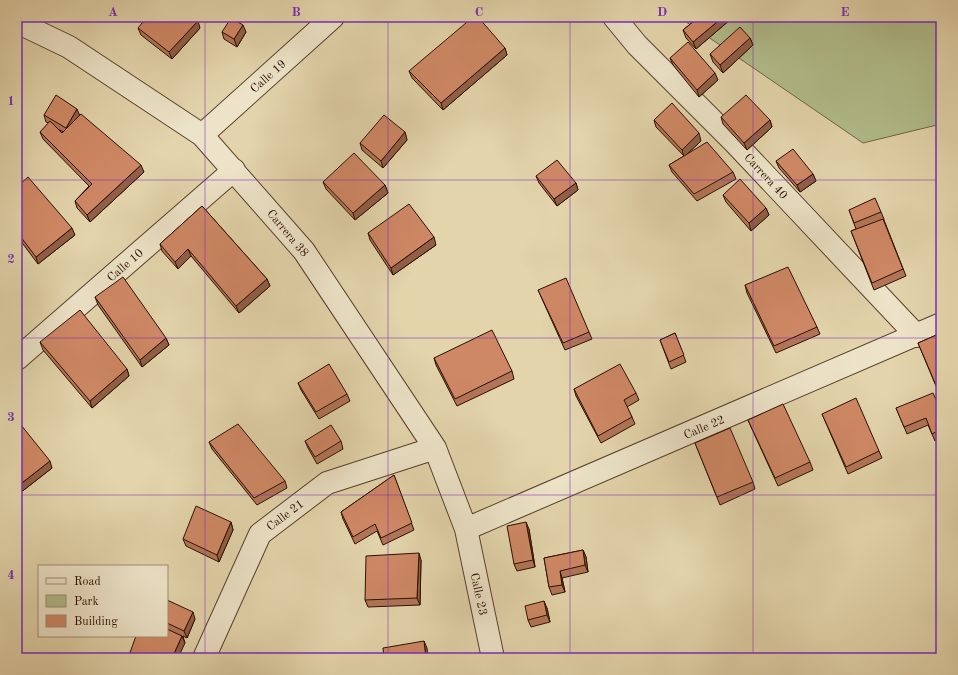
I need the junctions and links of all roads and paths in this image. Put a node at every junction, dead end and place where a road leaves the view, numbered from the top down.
1 (333, 17) edge
2 (614, 17) edge
3 (17, 22) edge
4 (202, 135) junction
5 (234, 170) junction
6 (941, 324) edge
7 (917, 336) junction
8 (17, 359) edge
9 (435, 448) junction
10 (466, 529) junction
11 (204, 658) edge
12 (493, 658) edge

1 - 4 street, Calle 19
2 - 7 street, Carrera 40
3 - 4 street, Carrera 38
4 - 5 street, Carrera 38
5 - 8 street, Calle 10
5 - 9 street, Carrera 38
6 - 7 street, Calle 22
7 - 10 street, Calle 22
9 - 10 street, Carrera 38
9 - 11 street, Calle 21
10 - 12 street, Calle 23

